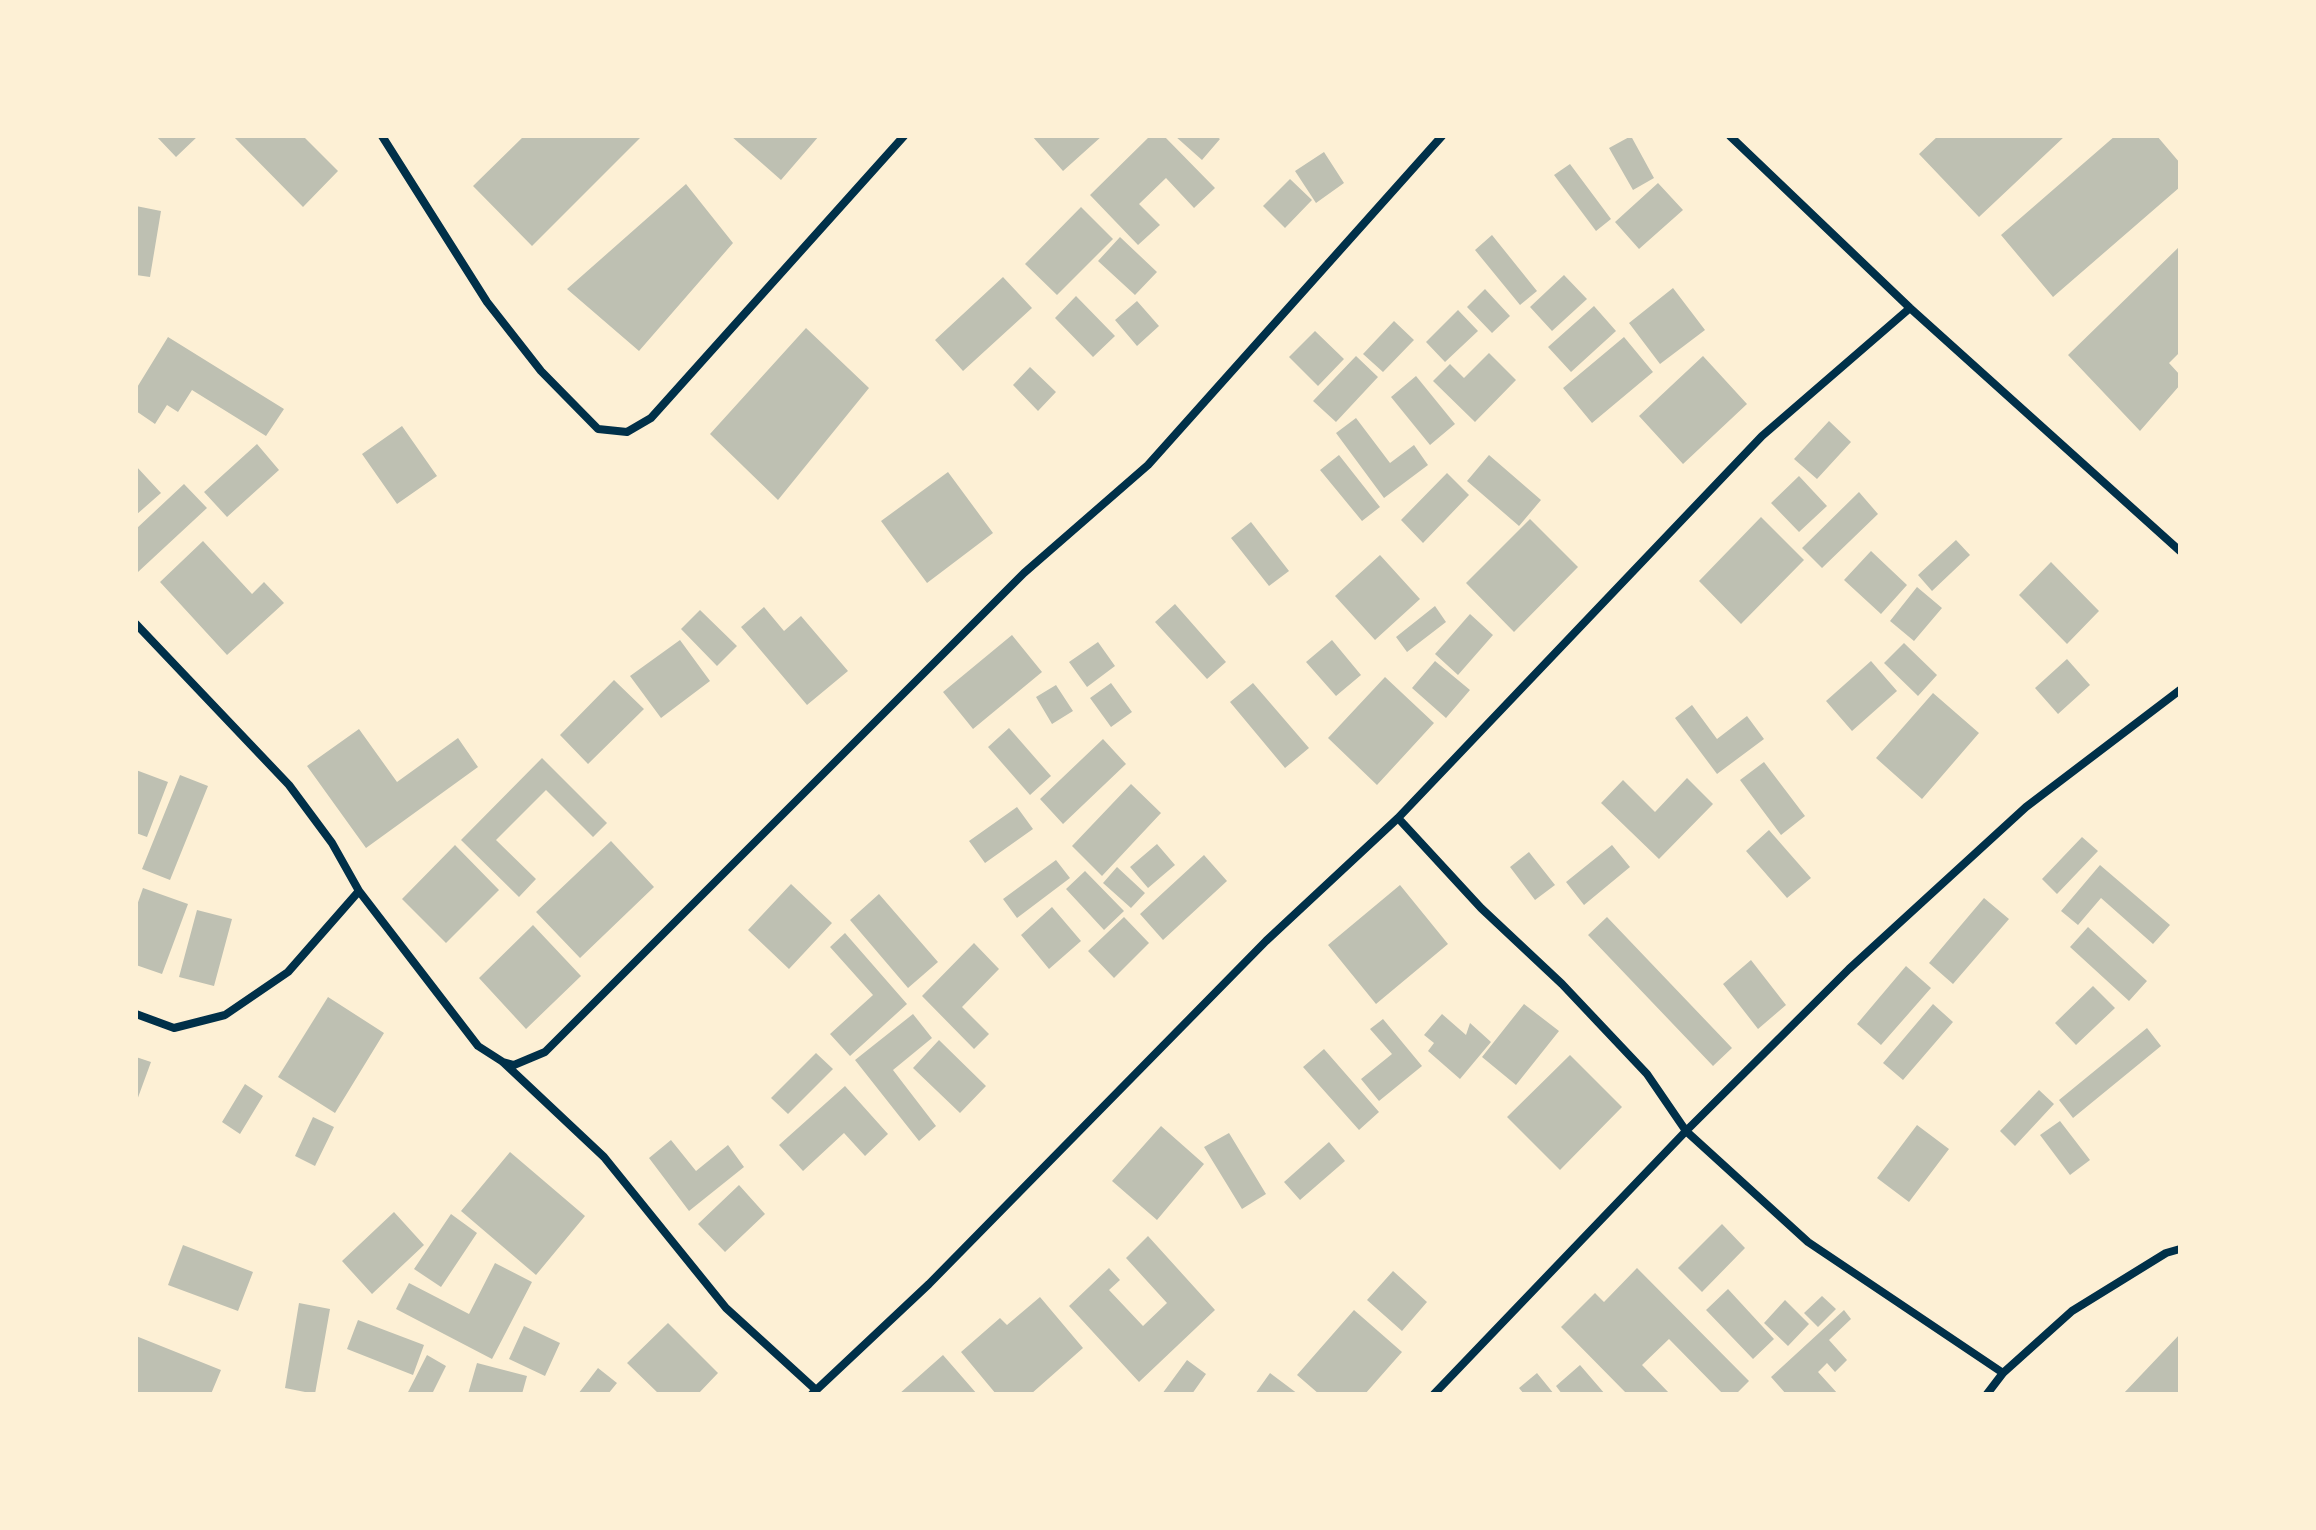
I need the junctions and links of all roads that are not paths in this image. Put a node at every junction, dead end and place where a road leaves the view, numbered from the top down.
1 (382, 136) edge
2 (904, 136) edge
3 (1442, 136) edge
4 (1730, 136) edge
5 (1910, 308) junction
6 (2180, 551) edge
7 (136, 624) edge
8 (2180, 690) edge
9 (1398, 818) junction
10 (359, 891) junction
11 (136, 1014) edge
12 (503, 1062) junction
13 (1686, 1131) junction
14 (2180, 1249) edge
15 (2003, 1373) junction
16 (814, 1392) edge
17 (1434, 1394) edge
18 (1987, 1394) edge

1 - 2 street
3 - 12 street
4 - 5 street
5 - 6 street
5 - 9 street
7 - 10 street
8 - 13 street
9 - 13 street
9 - 16 street
10 - 11 street
10 - 12 street
12 - 16 street
13 - 15 street
13 - 17 street
14 - 15 street
15 - 18 street

